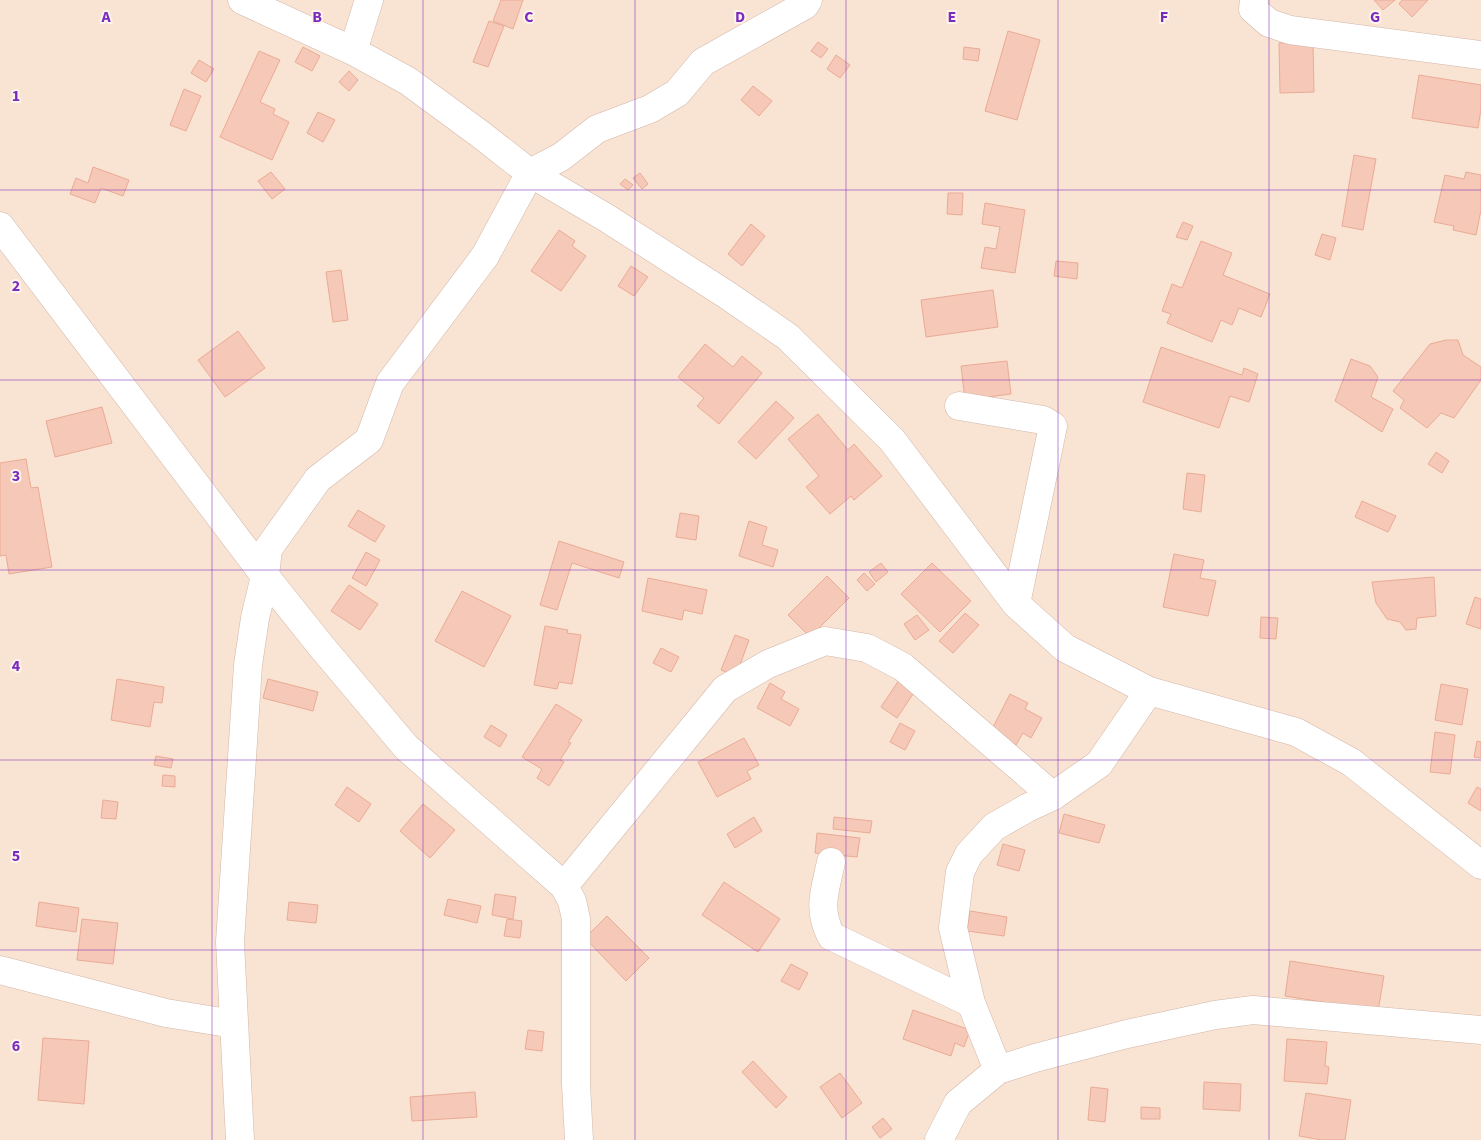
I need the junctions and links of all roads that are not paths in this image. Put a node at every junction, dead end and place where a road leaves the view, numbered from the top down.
1 (242, 0) edge
2 (369, 0) edge
3 (808, 0) edge
4 (1254, 0) edge
5 (353, 51) junction
6 (1481, 55) edge
7 (530, 173) junction
8 (0, 226) edge
9 (960, 406) dead end
10 (265, 576) junction
11 (1016, 604) junction
12 (1149, 691) junction
13 (1053, 796) junction
14 (831, 862) dead end
15 (1481, 865) edge
16 (564, 886) junction
17 (0, 970) edge
18 (971, 1003) junction
19 (234, 1024) junction
20 (1481, 1030) edge
21 (998, 1070) junction
22 (240, 1140) edge
23 (579, 1140) edge
24 (939, 1140) edge

1 - 5 street
2 - 5 street
3 - 7 street
4 - 6 street
5 - 7 street
7 - 10 street
7 - 11 street
8 - 10 street
9 - 11 street
10 - 16 street
10 - 19 street
11 - 12 street
12 - 13 street
12 - 15 street
13 - 16 street
13 - 18 street
14 - 18 street
16 - 23 street
17 - 19 street
18 - 21 street
19 - 22 street
20 - 21 street
21 - 24 street

